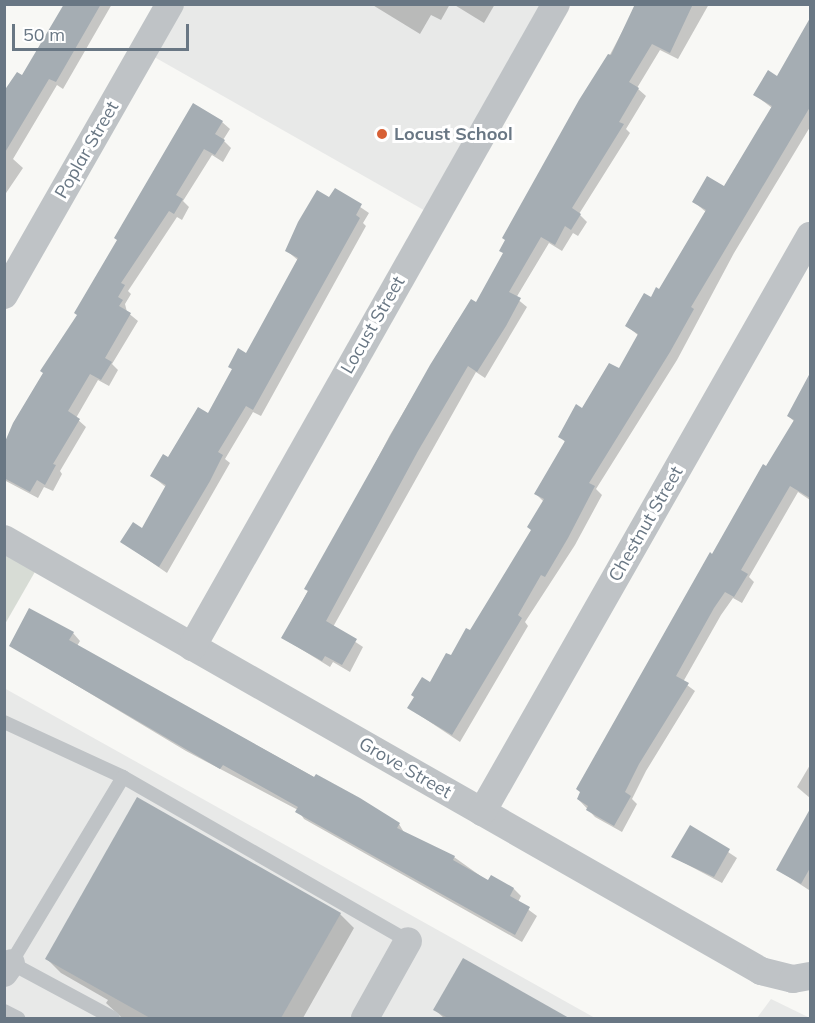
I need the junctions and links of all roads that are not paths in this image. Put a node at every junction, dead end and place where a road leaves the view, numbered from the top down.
1 (170, 4) edge
2 (556, 4) edge
3 (810, 236) edge
4 (4, 295) edge
5 (4, 539) edge
6 (192, 647) junction
7 (4, 722) edge
8 (123, 777) junction
9 (482, 812) junction
10 (408, 941) joint
11 (7, 965) edge
12 (810, 976) edge
13 (4, 1011) edge
14 (18, 1018) edge
15 (113, 1018) edge
16 (365, 1018) edge

1 - 4 street, Poplar Street
2 - 6 street, Locust Street
3 - 9 street, Chestnut Street
5 - 6 street, Grove Street
6 - 9 street, Grove Street
7 - 8 lane
8 - 10 lane
8 - 11 lane
9 - 12 street, Grove Street
10 - 16 street
11 - 15 lane
13 - 14 lane

